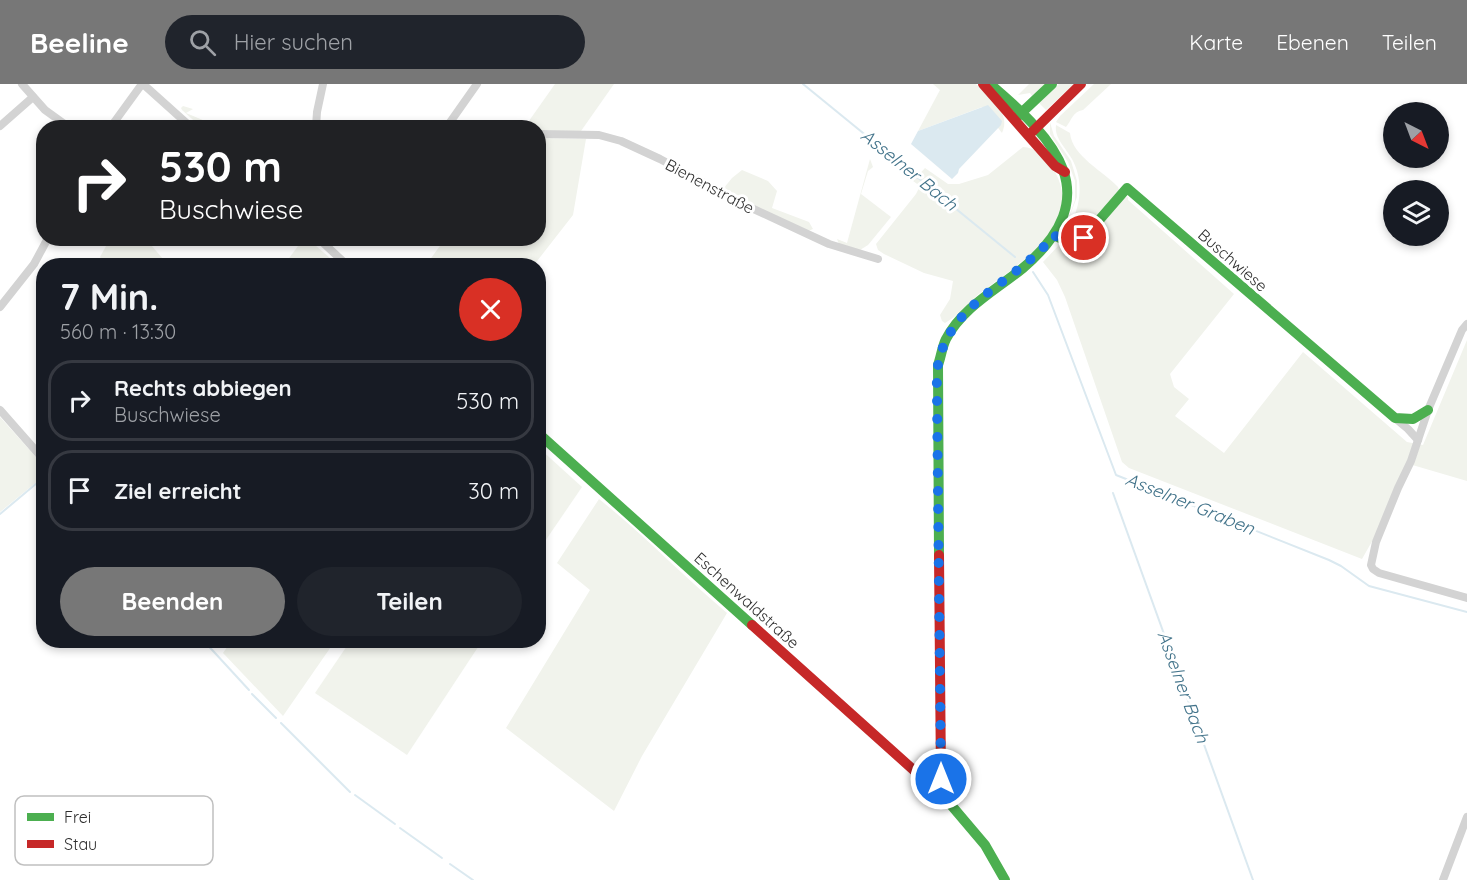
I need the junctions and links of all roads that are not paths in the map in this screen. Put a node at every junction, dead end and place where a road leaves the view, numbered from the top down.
1 (22, 84) edge
2 (143, 84) edge
3 (322, 84) edge
4 (477, 84) edge
5 (983, 84) edge
6 (990, 84) edge
7 (1052, 84) edge
8 (1081, 84) edge
9 (33, 97) junction
10 (1017, 116) junction
11 (59, 120) edge
12 (116, 120) edge
13 (183, 120) edge
14 (316, 120) edge
15 (452, 120) edge
16 (0, 126) edge
17 (1036, 127) junction
18 (546, 134) edge
19 (1027, 136) junction
20 (1065, 172) junction
21 (1054, 235) junction
22 (327, 246) edge
23 (339, 258) edge
24 (878, 259) dead end
25 (36, 260) edge
26 (0, 307) edge
27 (1467, 324) edge
28 (0, 410) edge
29 (1428, 411) junction
30 (1395, 418) junction
31 (546, 440) edge
32 (1418, 440) junction
33 (36, 451) edge
34 (1467, 598) edge
35 (941, 779) junction
36 (1467, 817) edge
37 (1005, 880) edge
38 (1443, 880) edge

1 - 9 street
2 - 12 street
2 - 13 street
3 - 14 street
4 - 15 street
5 - 10 main road
6 - 10 main road
7 - 10 main road
8 - 17 main road
9 - 11 street
9 - 16 street
10 - 17 main road
10 - 19 main road
17 - 19 main road
17 - 20 main road
18 - 24 street, Bienenstraße
19 - 20 main road
20 - 21 main road
21 - 30 main road, Buschwiese
21 - 35 main road
22 - 23 street
25 - 26 street
27 - 29 street
28 - 33 street
29 - 30 main road
29 - 32 street
30 - 32 street, Buschwiese
31 - 35 main road, Eschenwaldstraße
32 - 34 street
35 - 37 main road
36 - 38 street

